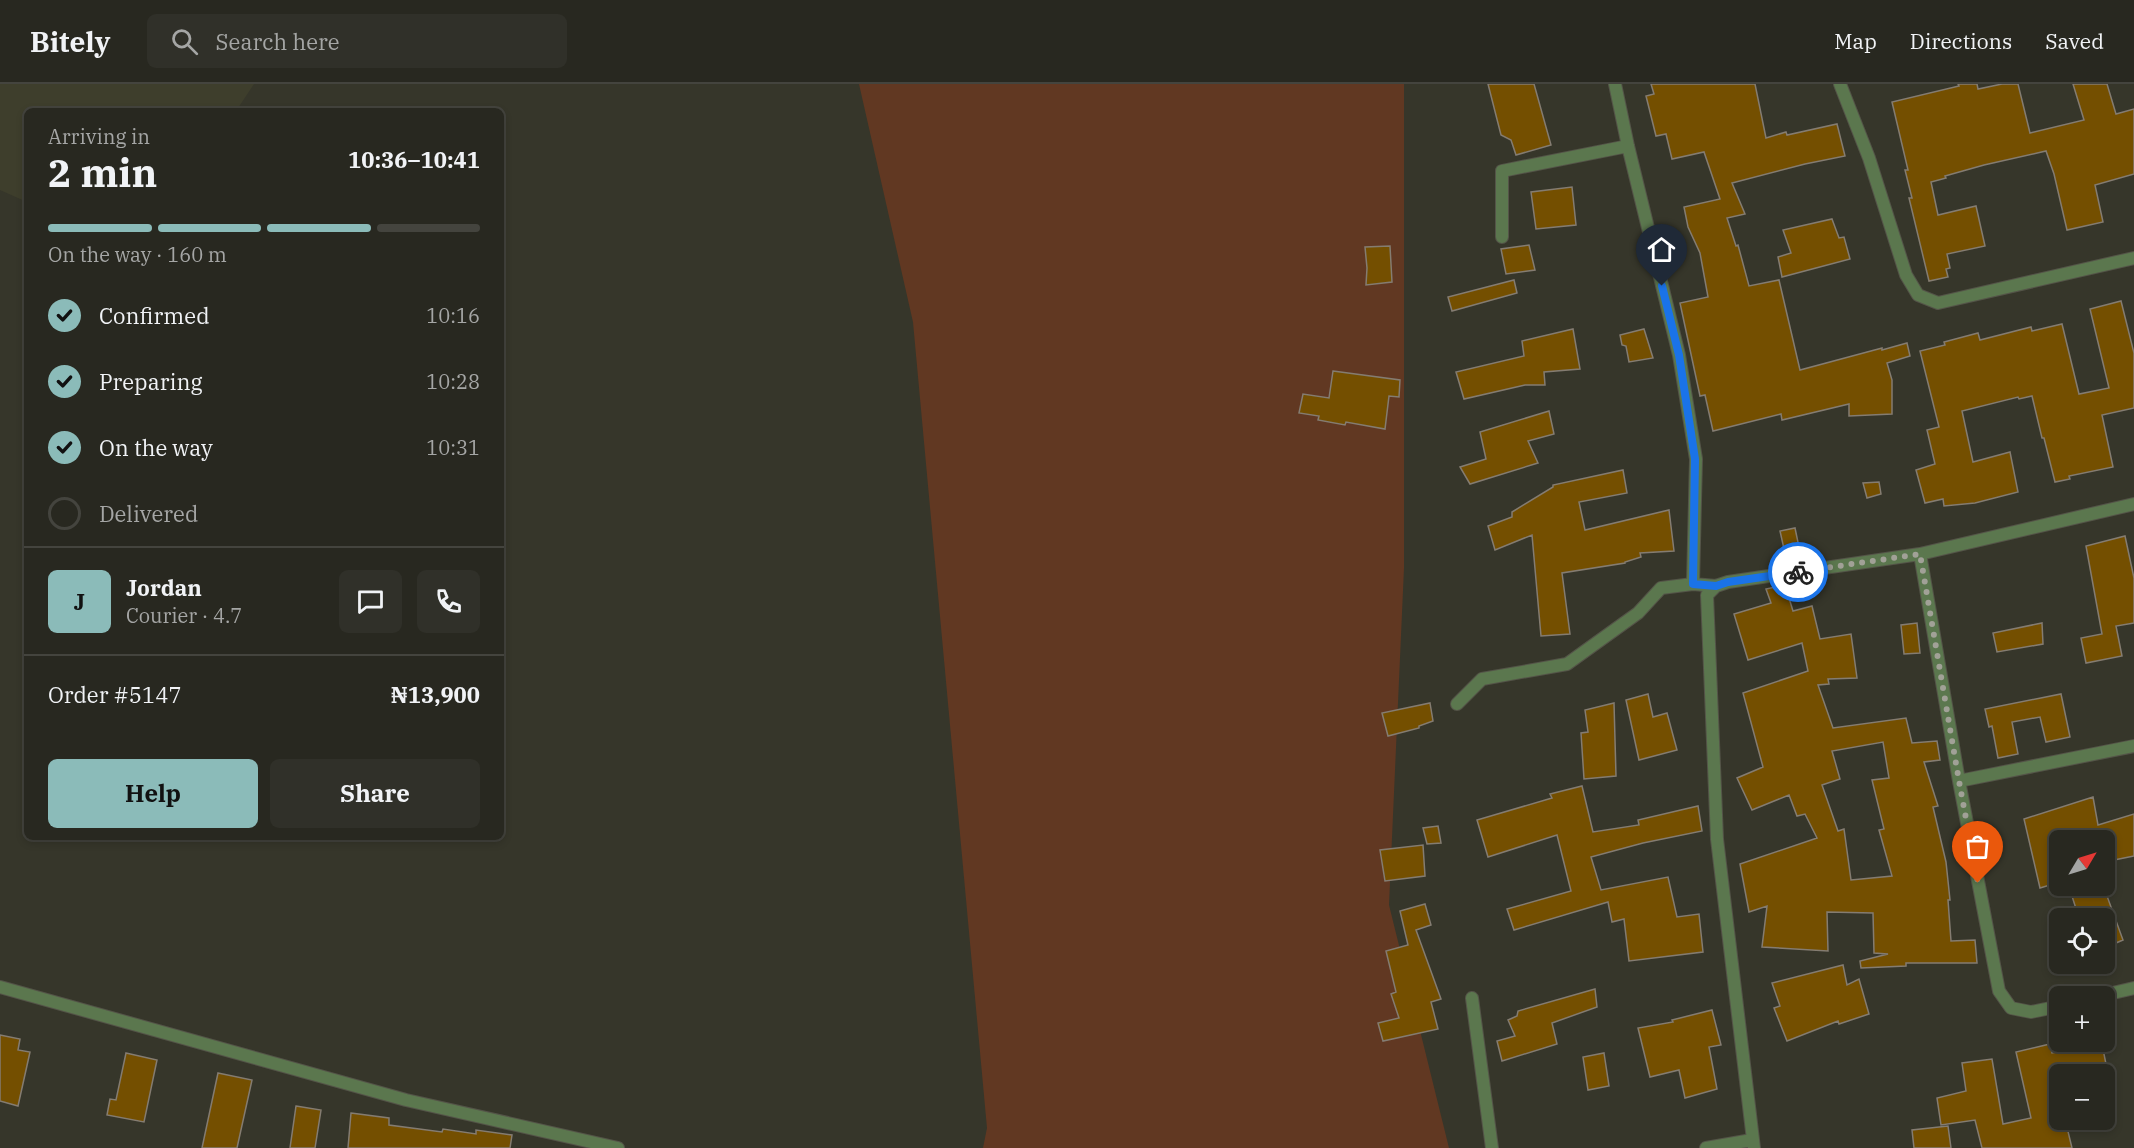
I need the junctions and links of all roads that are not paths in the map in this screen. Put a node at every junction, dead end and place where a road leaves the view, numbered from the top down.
1 (1615, 84) edge
2 (1840, 84) edge
3 (1628, 146) junction
4 (1502, 237) dead end
5 (2134, 258) edge
6 (2134, 504) edge
7 (1920, 554) junction
8 (1693, 584) junction
9 (1716, 586) junction
10 (1457, 704) dead end
11 (2134, 746) edge
12 (1959, 781) junction
13 (0, 987) edge
14 (2134, 988) edge
15 (2115, 992) edge
16 (1472, 998) dead end
17 (2049, 1008) edge
18 (1753, 1144) edge
19 (618, 1148) edge
20 (1492, 1148) edge
21 (1706, 1148) edge

1 - 3 street
2 - 5 street
3 - 4 street
3 - 8 street
6 - 7 street
7 - 9 street
7 - 12 street
8 - 9 street
8 - 10 street
9 - 18 street
11 - 12 street
12 - 17 street
13 - 19 street
14 - 15 street
16 - 20 street
18 - 21 street

